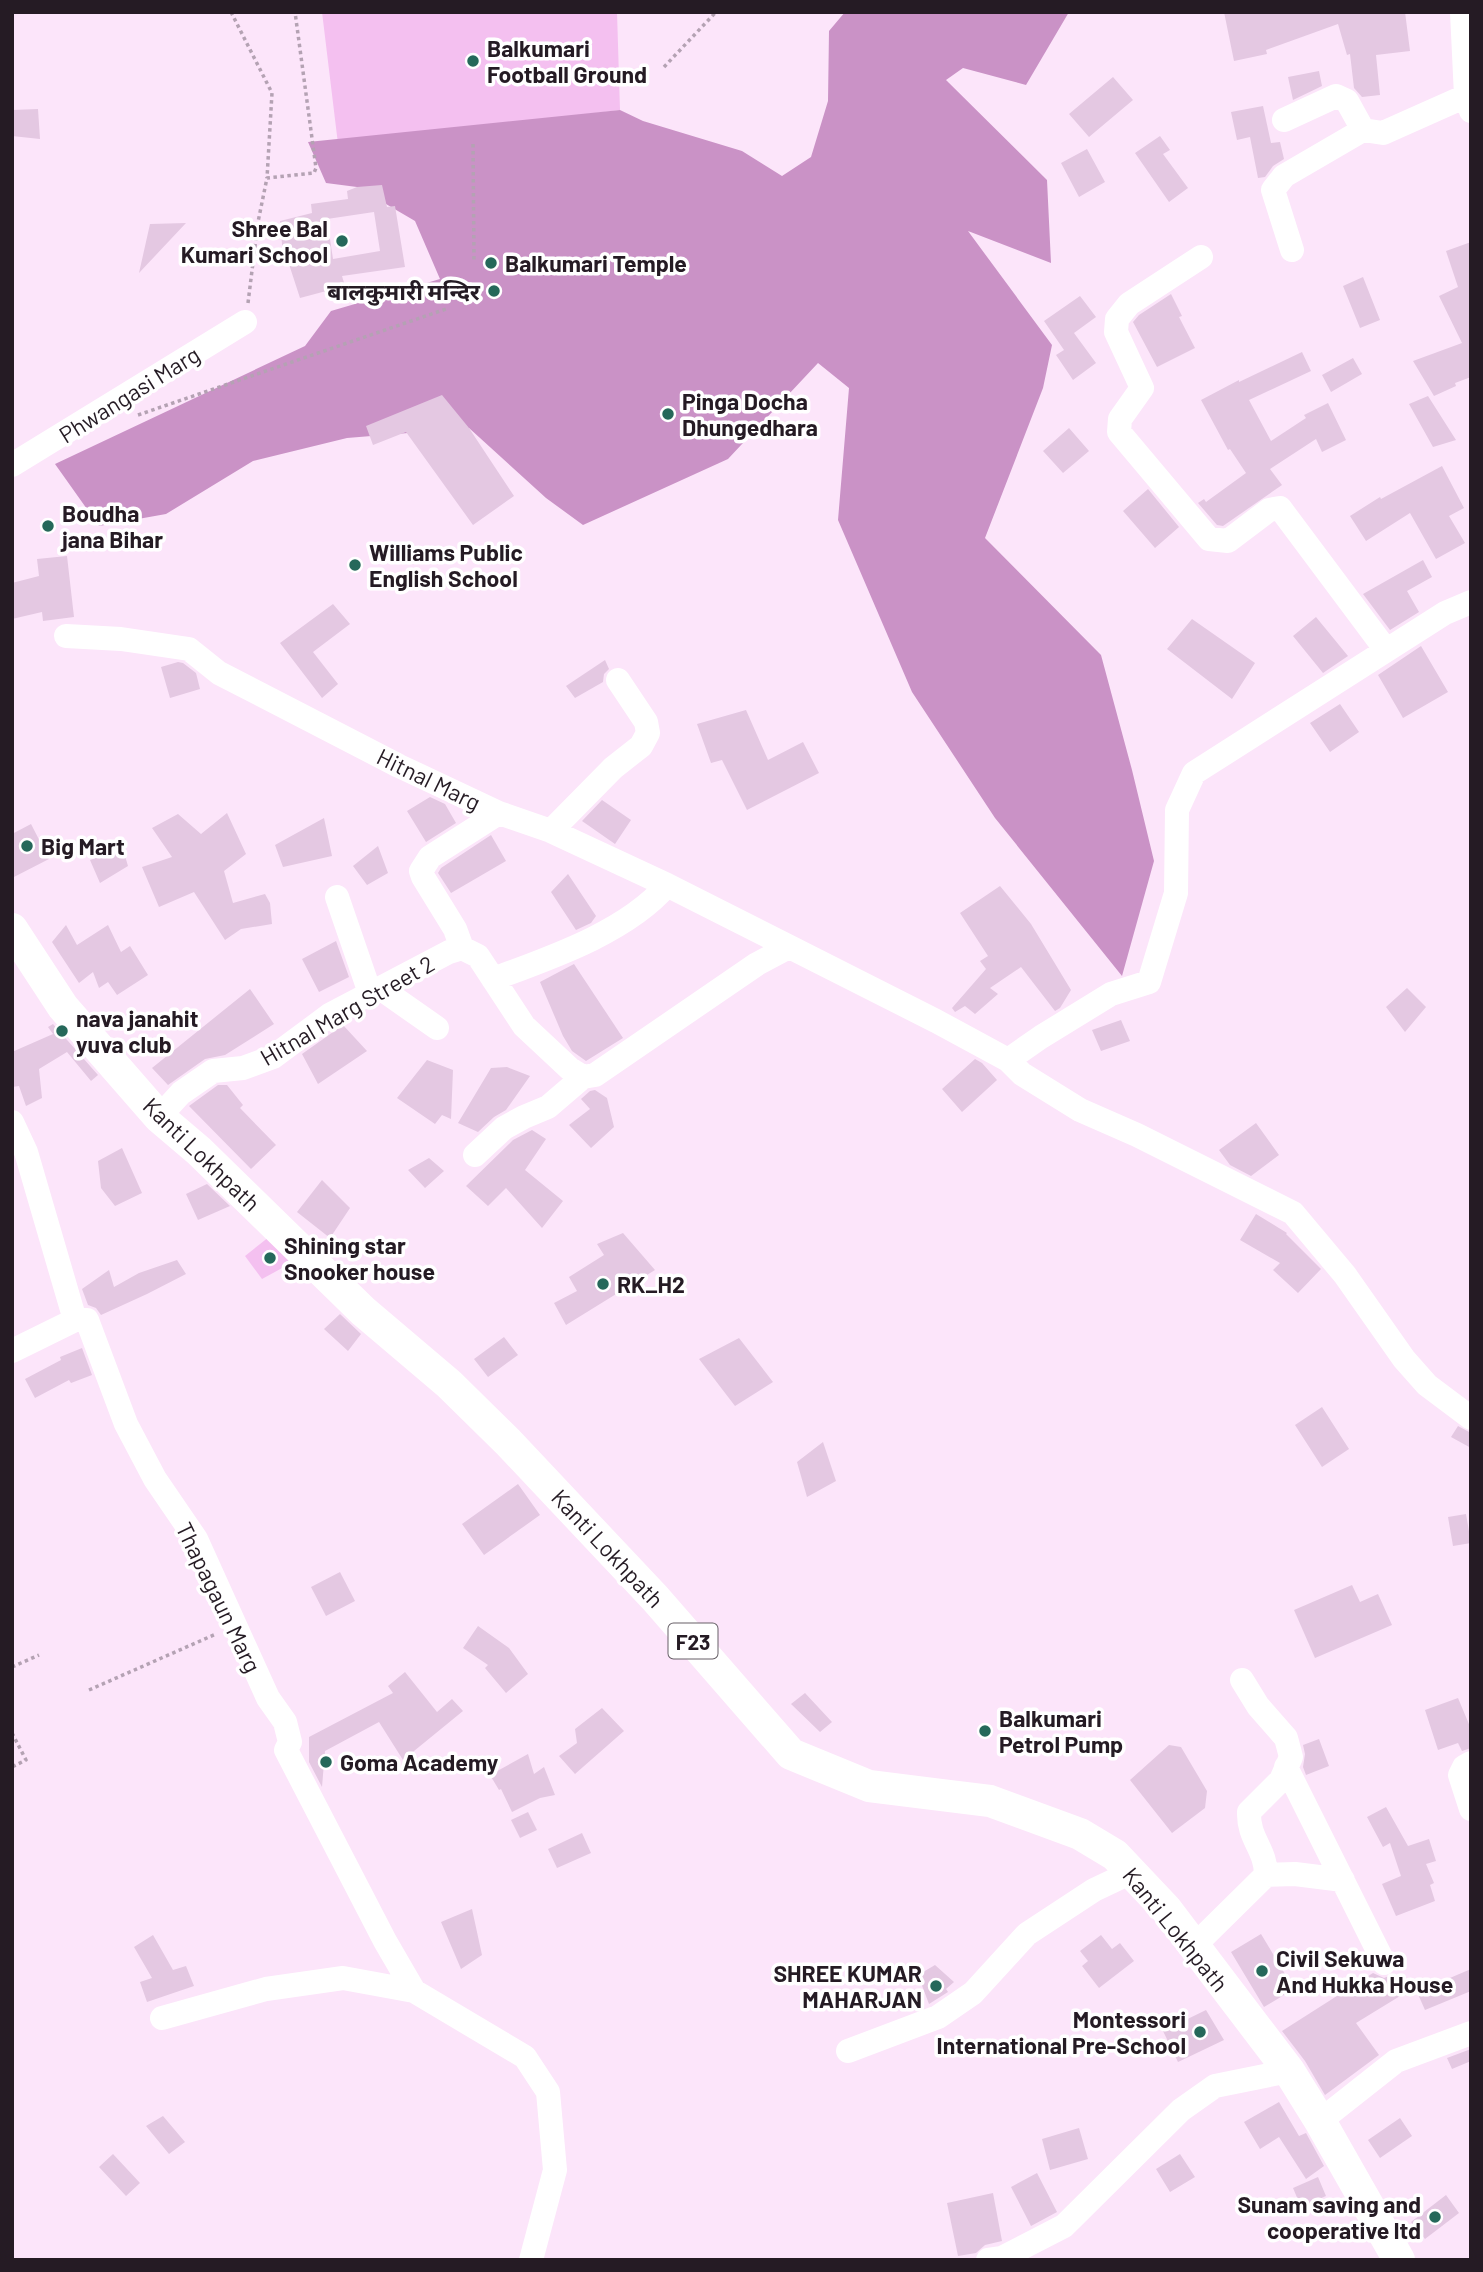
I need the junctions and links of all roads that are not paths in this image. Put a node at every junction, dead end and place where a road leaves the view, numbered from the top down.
1 (1462, 12) edge
2 (1468, 104) edge
3 (1284, 120) dead end
4 (1363, 130) junction
5 (1292, 250) dead end
6 (1201, 257) dead end
7 (246, 322) road end
8 (12, 465) edge
9 (1471, 602) edge
10 (66, 636) dead end
11 (1386, 650) junction
12 (618, 680) dead end
13 (499, 813) junction
14 (551, 831) junction
15 (667, 885) junction
16 (337, 897) dead end
17 (16, 942) edge
18 (789, 947) junction
19 (461, 948) junction
20 (493, 979) junction
21 (375, 991) junction
22 (437, 1028) dead end
23 (1008, 1060) junction
24 (583, 1077) junction
25 (159, 1116) junction
26 (12, 1122) edge
27 (475, 1155) dead end
28 (75, 1320) junction
29 (12, 1351) edge
30 (1471, 1418) edge
31 (1242, 1680) dead end
32 (1471, 1763) edge
33 (1286, 1767) junction
34 (1471, 1809) edge
35 (1132, 1871) junction
36 (1266, 1875) junction
37 (1343, 1880) junction
38 (1194, 1946) junction
39 (1384, 1963) dead end
40 (414, 1991) junction
41 (162, 2018) dead end
42 (1471, 2033) edge
43 (848, 2051) dead end
44 (1289, 2071) junction
45 (1320, 2120) junction
46 (531, 2260) edge
47 (988, 2260) edge
48 (1399, 2260) edge

1 - 2 street
2 - 4 street
3 - 4 street
4 - 5 street
6 - 11 street
7 - 8 street, Phwangasi Marg
9 - 11 street
10 - 13 street, Hitnal Marg
11 - 23 street
12 - 14 street
13 - 14 street, Hitnal Marg
13 - 19 street
14 - 15 street, Hitnal Marg
15 - 18 street, Hitnal Marg
15 - 20 street
16 - 21 street
17 - 25 main road, Kanti Lokhpath / F23
18 - 23 street, Hitnal Marg
18 - 24 street
19 - 20 street, Hitnal Marg Street 2
19 - 21 street, Hitnal Marg Street 2
20 - 24 street, Hitnal Marg Street 2
21 - 22 street
21 - 25 street, Hitnal Marg Street 2
23 - 30 street, Hitnal Marg
24 - 27 street
25 - 35 main road, Kanti Lokhpath / F23
26 - 28 street, Thapagaun Marg
28 - 29 street
28 - 40 street, Thapagaun Marg
31 - 33 street
32 - 34 street
33 - 36 street
33 - 37 street
35 - 38 main road, Kanti Lokhpath / F23
35 - 43 street
36 - 37 street
36 - 38 street
37 - 39 street
38 - 44 main road, Kanti Lokhpath / F23
40 - 41 street
40 - 46 street
42 - 45 street
44 - 45 main road, Kanti Lokhpath / F23
44 - 47 street
45 - 48 main road, Kanti Lokhpath / F23

